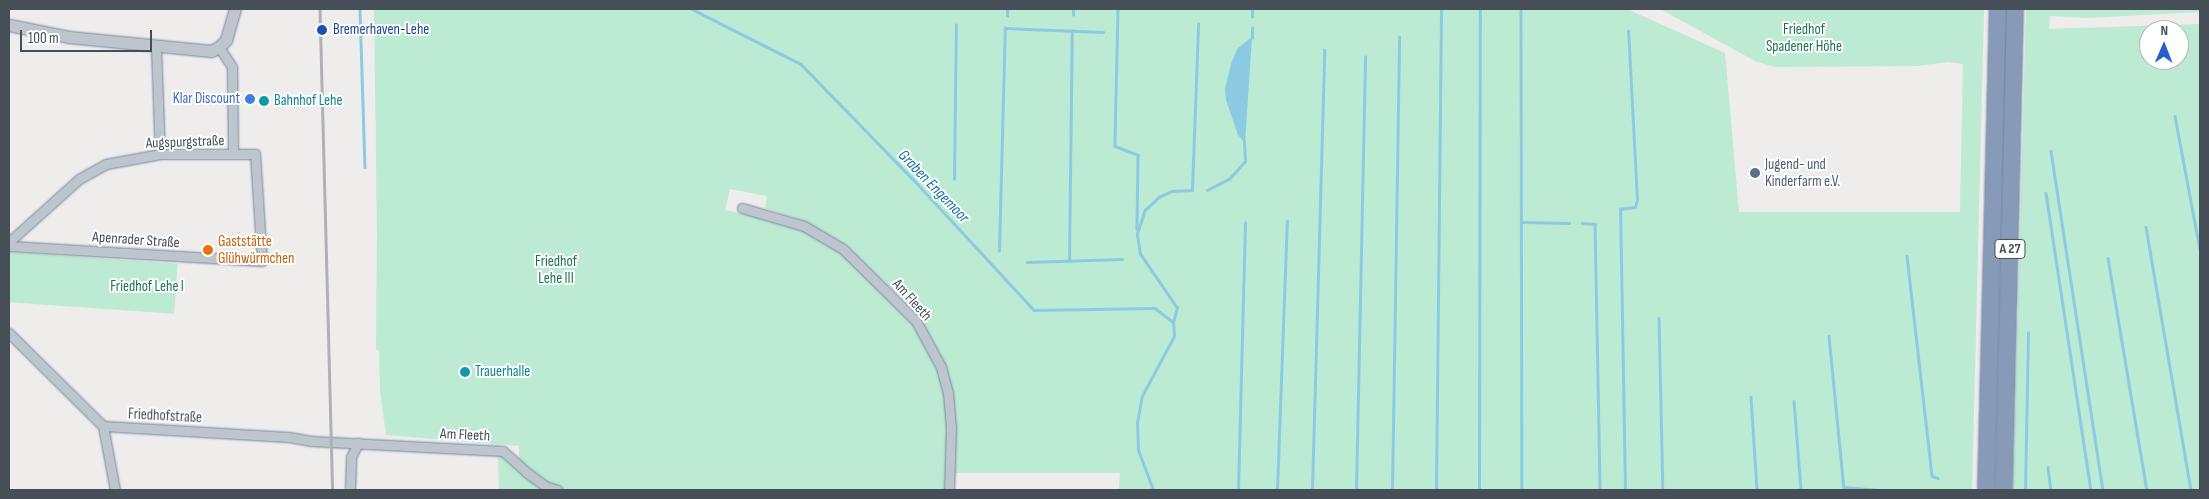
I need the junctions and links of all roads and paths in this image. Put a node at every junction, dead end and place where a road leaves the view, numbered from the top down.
1 (235, 9) edge
2 (1998, 9) edge
3 (2015, 9) edge
4 (9, 26) edge
5 (156, 47) junction
6 (219, 47) junction
7 (160, 154) junction
8 (233, 154) junction
9 (742, 208) dead end
10 (9, 244) edge
11 (262, 261) joint
12 (9, 332) edge
13 (103, 426) junction
14 (358, 444) junction
15 (115, 490) edge
16 (350, 490) edge
17 (557, 490) edge
18 (949, 490) edge
19 (1986, 490) edge
20 (2004, 490) edge

1 - 6 street
2 - 19 highway, A 27
3 - 20 highway, A 27
4 - 5 street
5 - 6 street
5 - 7 street
6 - 8 street
7 - 8 street, Augspurgstraße
7 - 10 street, Augspurgstraße
8 - 11 street, Augspurgstraße
9 - 18 street, Am Fleeth
10 - 11 street, Apenrader Straße
12 - 13 street
13 - 14 street, Friedhofstraße
13 - 15 street
14 - 16 street
14 - 17 street, Am Fleeth

